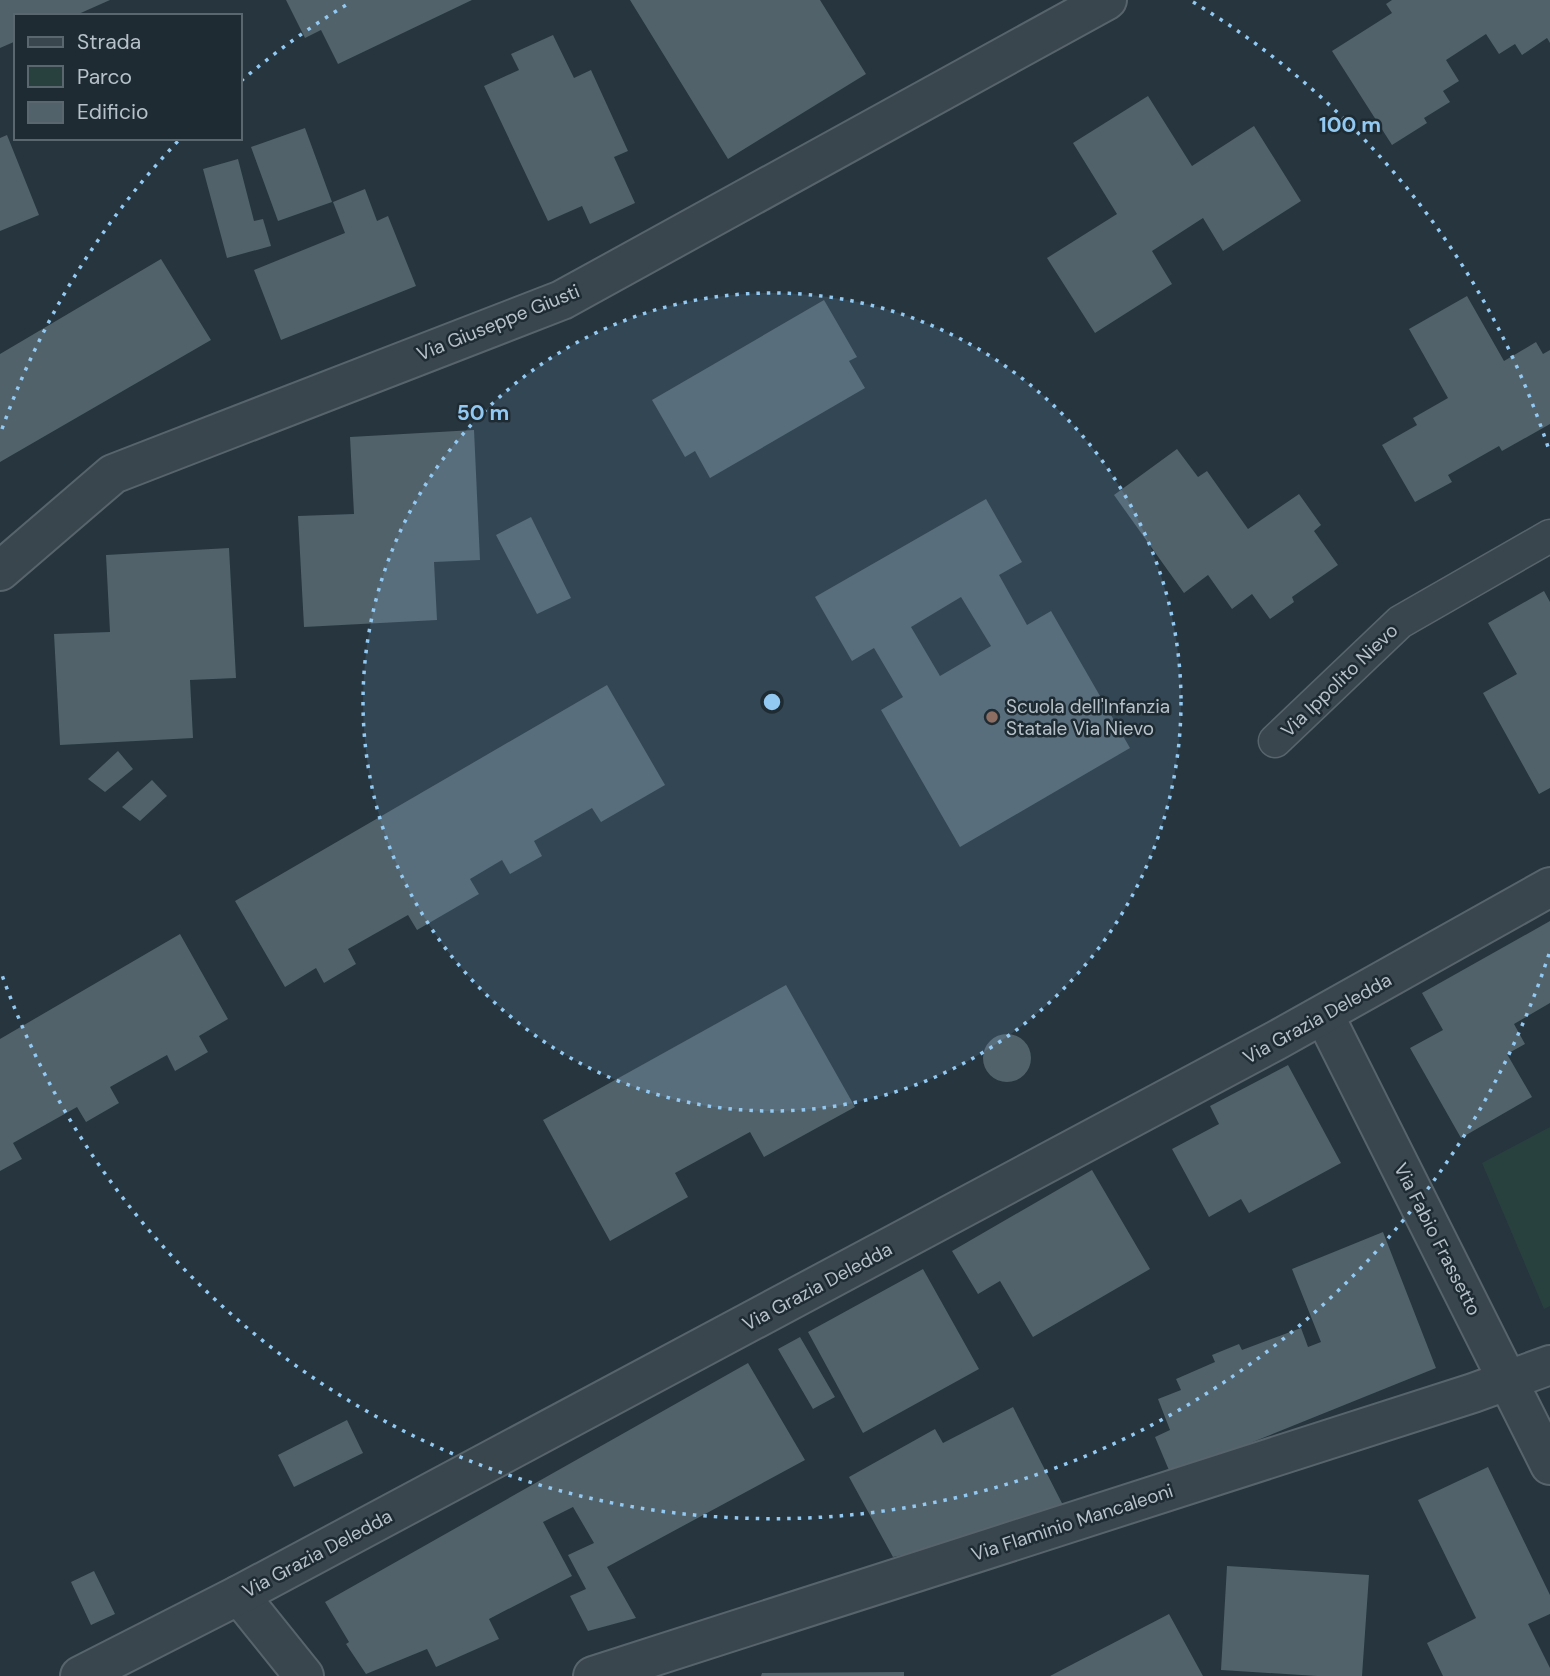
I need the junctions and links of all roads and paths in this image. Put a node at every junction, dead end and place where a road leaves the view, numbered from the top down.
1 (1107, 0) edge
2 (1550, 536) edge
3 (0, 571) edge
4 (1275, 741) dead end
5 (1550, 887) edge
6 (1324, 1015) junction
7 (1550, 1365) edge
8 (1509, 1381) junction
9 (1550, 1465) edge
10 (239, 1595) junction
11 (79, 1676) edge
12 (304, 1676) edge
13 (593, 1676) edge

1 - 3 street, Via Giuseppe Giusti
2 - 4 lane, Via Ippolito Nievo
5 - 6 street, Via Grazia Deledda
6 - 8 street, Via Fabio Frassetto
6 - 10 street, Via Grazia Deledda
7 - 8 street, Via Flaminio Mancaleoni
8 - 9 street, Via Fabio Frassetto
8 - 13 street, Via Flaminio Mancaleoni
10 - 11 street, Via Grazia Deledda
10 - 12 street

